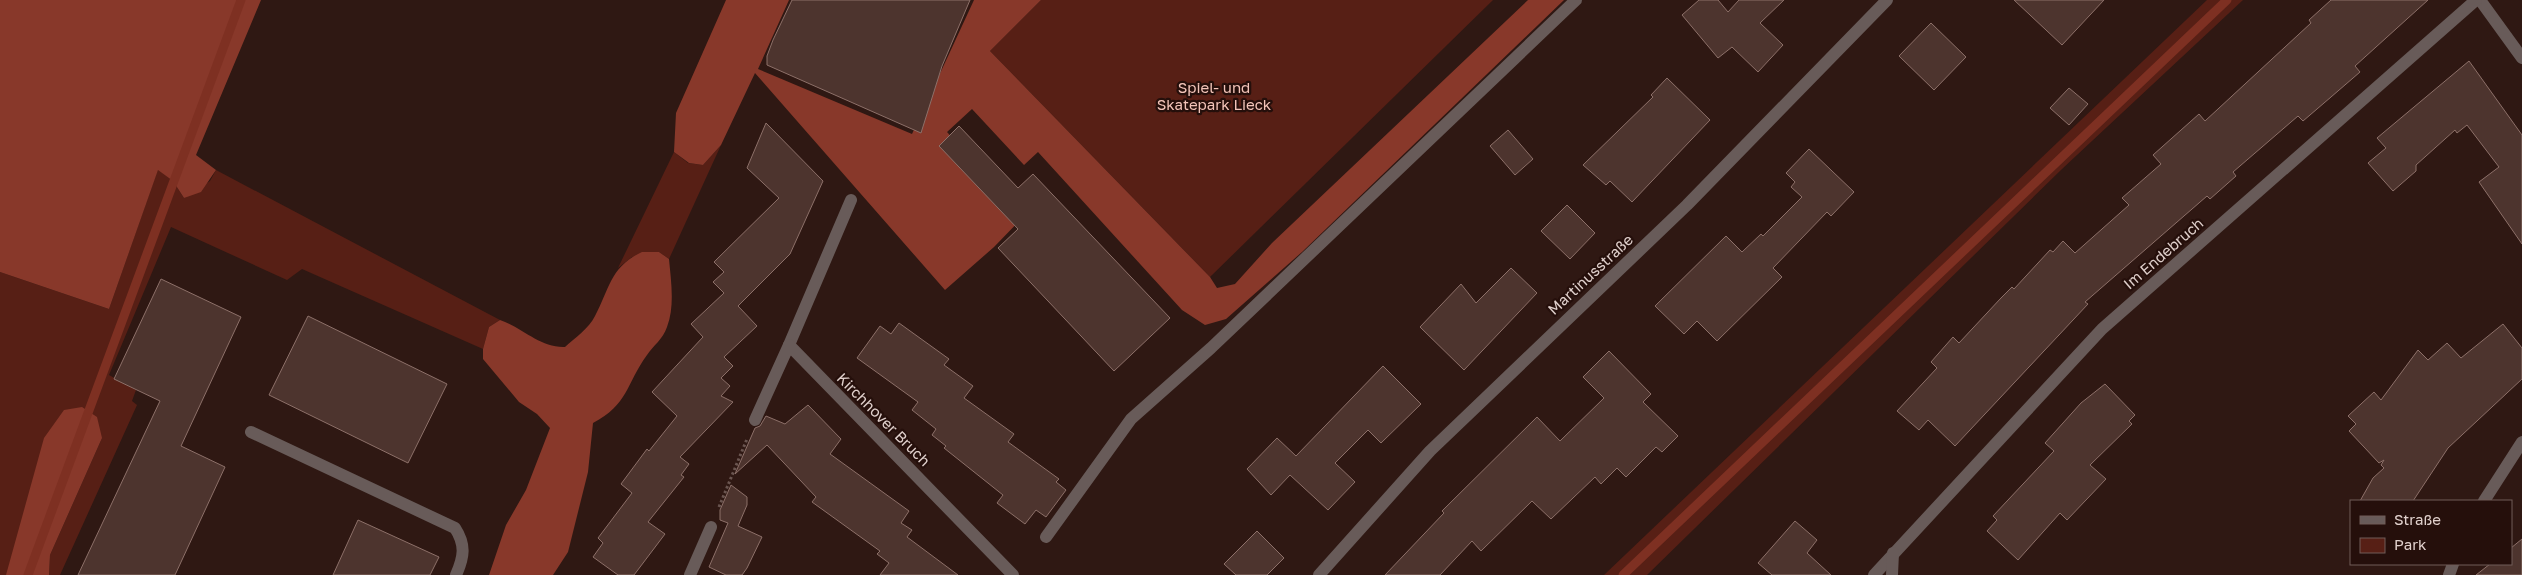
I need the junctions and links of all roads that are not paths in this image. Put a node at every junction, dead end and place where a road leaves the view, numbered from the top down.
1 (1576, 0) edge
2 (1887, 0) edge
3 (2476, 0) edge
4 (2480, 0) edge
5 (2522, 58) edge
6 (851, 200) dead end
7 (789, 345) junction
8 (754, 420) road end
9 (251, 432) dead end
10 (2522, 442) edge
11 (2485, 500) edge
12 (711, 527) road end
13 (1046, 537) dead end
14 (1893, 553) junction
15 (456, 575) edge
16 (690, 575) edge
17 (1013, 575) edge
18 (1319, 575) edge
19 (1874, 575) edge
20 (1892, 575) edge

1 - 13 street
2 - 18 street, Martinusstraße
3 - 14 street, Im Endebruch
4 - 5 street
6 - 7 street
7 - 8 street
7 - 17 street, Kirchhover Bruch
9 - 15 street
10 - 11 street
12 - 16 street
14 - 19 street, Im Endebruch
14 - 20 street

